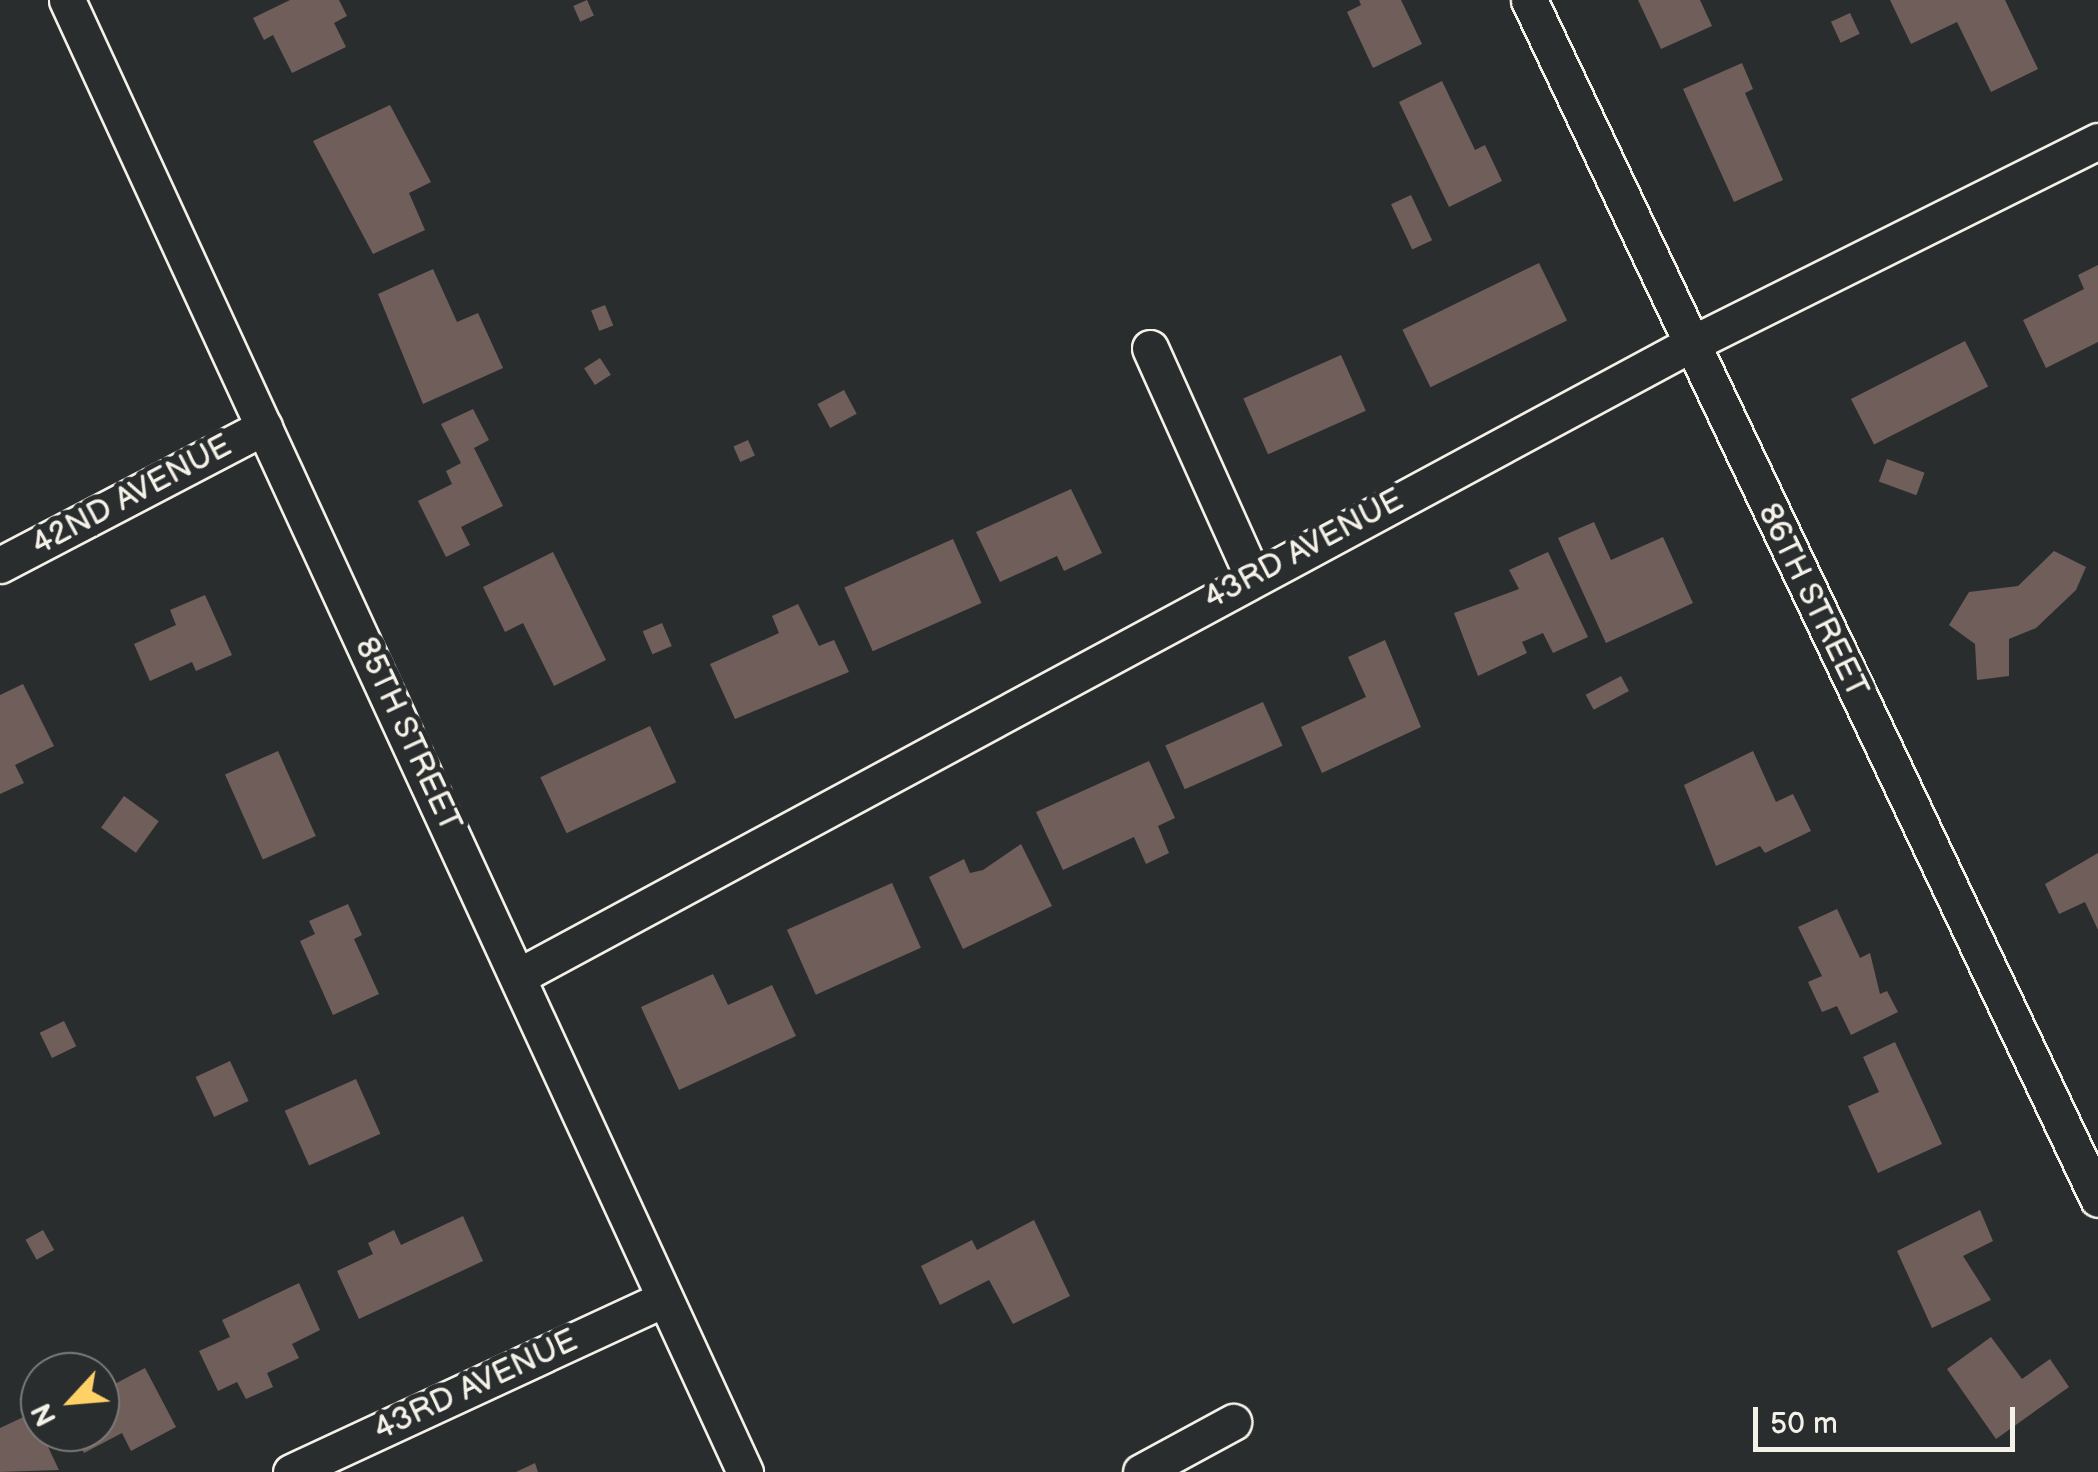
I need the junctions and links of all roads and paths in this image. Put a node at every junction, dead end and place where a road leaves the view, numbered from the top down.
1 (67, 0) edge
2 (1529, 0) edge
3 (2098, 142) edge
4 (1690, 345) junction
5 (1150, 348) dead end
6 (264, 426) junction
7 (0, 565) edge
8 (1253, 577) junction
9 (519, 976) junction
10 (2098, 1199) edge
11 (662, 1300) junction
12 (1234, 1422) dead end
13 (291, 1472) edge
14 (745, 1472) edge
15 (1141, 1472) edge

1 - 6 street, 85TH STREET
2 - 4 street, 86TH STREET
3 - 4 street, 43RD AVENUE
4 - 8 street, 43RD AVENUE
4 - 10 street, 86TH STREET
5 - 8 street
6 - 7 street, 42ND AVENUE
6 - 9 street, 85TH STREET
8 - 9 street, 43RD AVENUE
9 - 11 street, 85TH STREET
11 - 13 street, 43RD AVENUE
11 - 14 street, 85TH STREET
12 - 15 street

